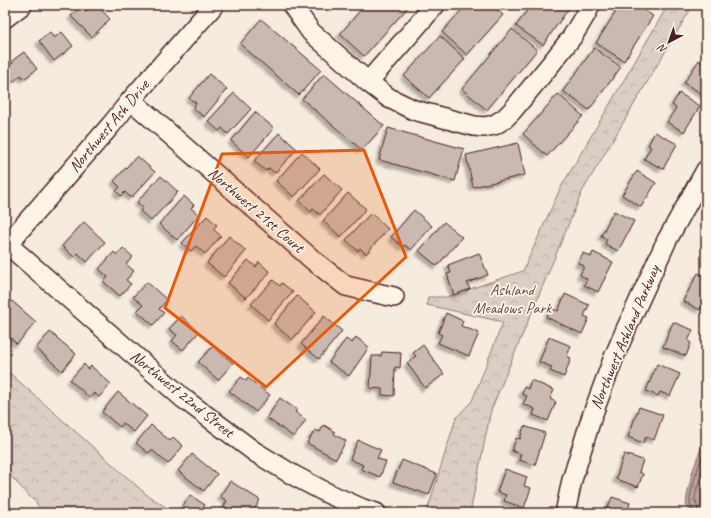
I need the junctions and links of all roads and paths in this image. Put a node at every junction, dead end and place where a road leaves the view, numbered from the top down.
1 (22, 5) edge
2 (214, 5) edge
3 (292, 5) edge
4 (435, 5) edge
5 (590, 5) edge
6 (5, 18) edge
7 (368, 82) junction
8 (131, 100) junction
9 (706, 170) edge
10 (6, 246) edge
11 (394, 297) dead end
12 (367, 512) edge
13 (564, 513) edge

1 - 6 street
2 - 8 street, Northwest Ash Drive
3 - 7 street
4 - 7 street
5 - 7 street
8 - 10 street, Northwest Ash Drive
8 - 11 street, Northwest 21st Court
9 - 13 street, Northwest Ashland Parkway
10 - 12 street, Northwest 22nd Street

